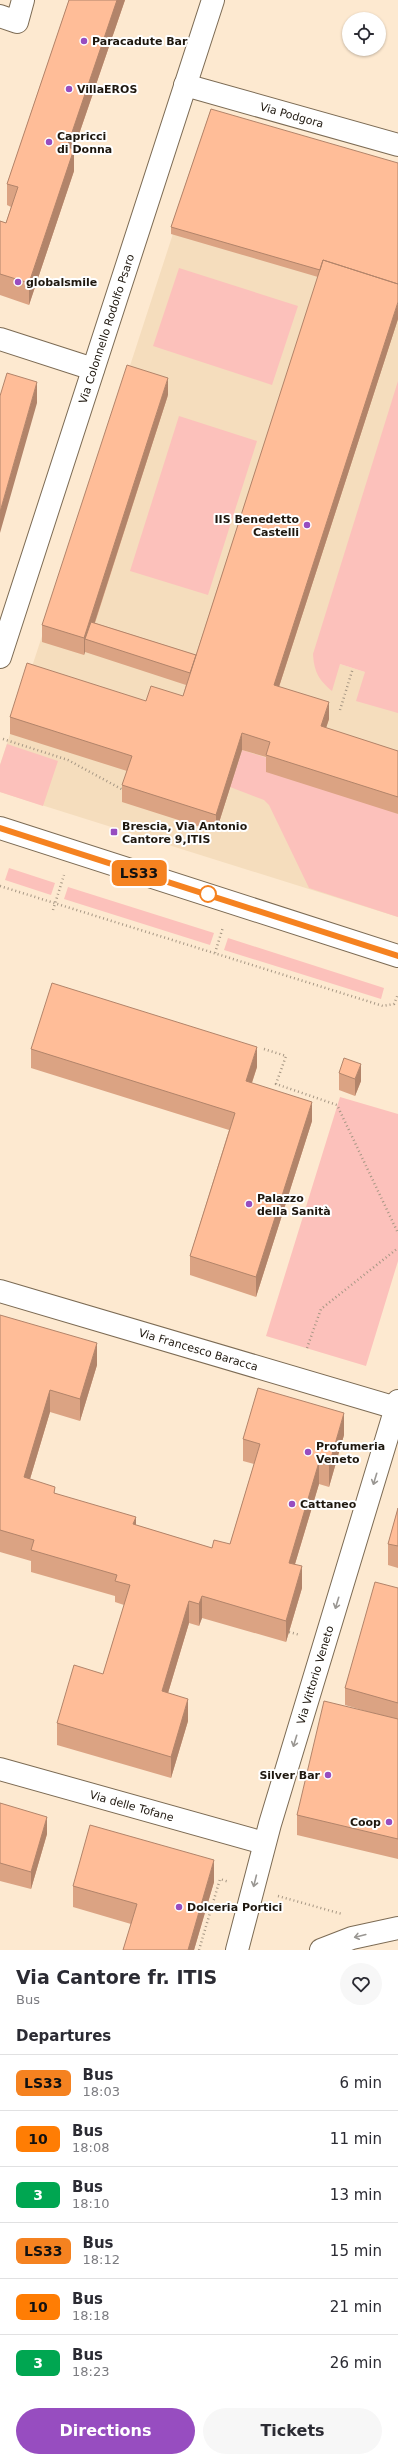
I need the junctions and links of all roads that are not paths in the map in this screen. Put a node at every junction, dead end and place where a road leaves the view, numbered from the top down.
1 (23, 0) edge
2 (213, 0) edge
3 (0, 16) edge
4 (185, 85) junction
5 (398, 145) edge
6 (0, 339) edge
7 (93, 369) junction
8 (0, 657) edge
9 (0, 828) edge
10 (398, 956) edge
11 (0, 1291) edge
12 (397, 1405) edge
13 (0, 1769) edge
14 (264, 1843) junction
15 (398, 1928) edge
16 (237, 1950) edge
17 (321, 1950) edge

1 - 3 street
2 - 4 street, Via Colonnello Rodolfo Psaro
4 - 5 street, Via Podgora
4 - 7 street, Via Colonnello Rodolfo Psaro
6 - 7 street
7 - 8 street, Via Colonnello Rodolfo Psaro
9 - 10 street
11 - 12 street, Via Francesco Baracca
12 -> 14 street, Via Vittorio Veneto
13 - 14 street, Via delle Tofane
14 -> 16 street, Via Vittorio Veneto
15 -> 17 street

